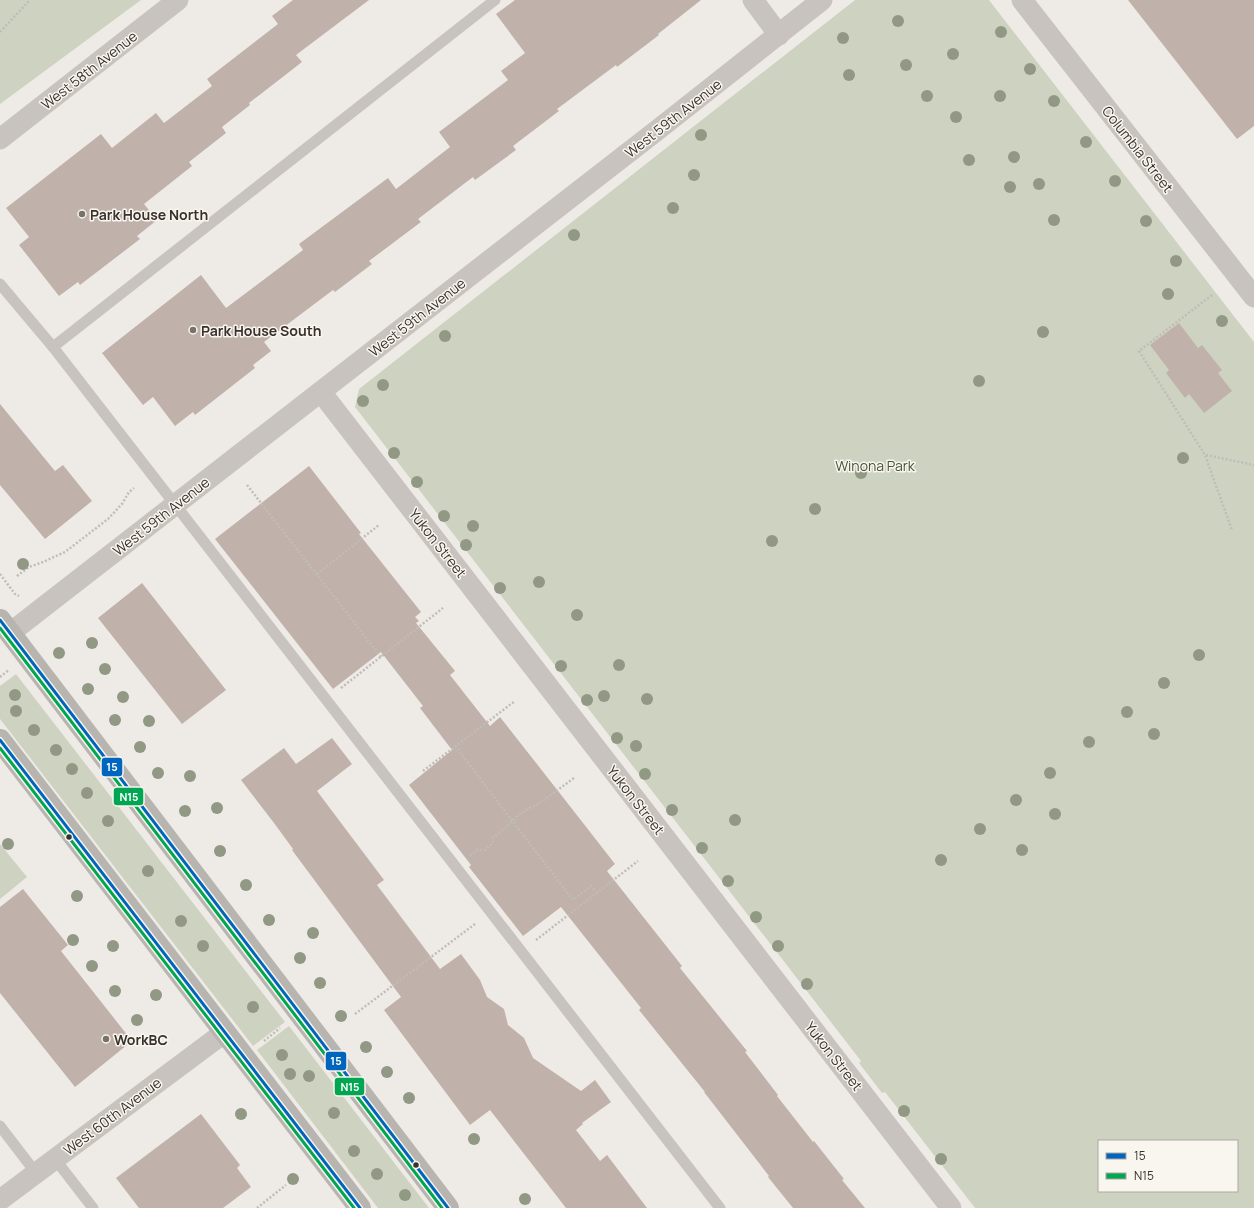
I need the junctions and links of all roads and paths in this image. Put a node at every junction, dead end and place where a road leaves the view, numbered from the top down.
1 (30, 0) edge
2 (178, 0) edge
3 (495, 0) edge
4 (752, 0) edge
5 (822, 0) edge
6 (1022, 0) edge
7 (0, 32) edge
8 (779, 35) junction
9 (0, 139) edge
10 (0, 284) edge
11 (1212, 295) dead end
12 (1254, 298) edge
13 (53, 348) junction
14 (321, 392) junction
15 (1205, 455) junction
16 (1254, 465) edge
17 (246, 485) dead end
18 (134, 488) dead end
19 (175, 505) junction
20 (380, 525) dead end
21 (1232, 530) dead end
22 (0, 574) edge
23 (317, 574) junction
24 (17, 576) dead end
25 (15, 594) dead end
26 (443, 608) dead end
27 (3, 631) edge
28 (381, 657) junction
29 (326, 700) junction
30 (515, 701) dead end
31 (0, 740) edge
32 (455, 746) junction
33 (423, 771) dead end
34 (574, 778) dead end
35 (513, 822) junction
36 (638, 861) dead end
37 (456, 867) junction
38 (597, 893) junction
39 (491, 913) junction
40 (521, 952) junction
41 (356, 1014) dead end
42 (280, 1028) dead end
43 (225, 1032) junction
44 (261, 1043) dead end
45 (0, 1126) edge
46 (55, 1159) junction
47 (36, 1173) junction
48 (286, 1185) dead end
49 (0, 1200) edge
50 (93, 1208) edge
51 (257, 1208) edge
52 (360, 1208) edge
53 (448, 1208) edge
54 (720, 1208) edge
55 (951, 1208) edge

1 - 7 path
2 - 9 street, West 58th Avenue
3 - 13 lane
4 - 8 street
5 - 8 street, West 59th Avenue
6 - 12 street, Columbia Street
8 - 14 street, West 59th Avenue
10 - 13 lane
11 - 15 path
13 - 19 lane
14 - 19 street, West 59th Avenue
14 - 55 street, Yukon Street
15 - 16 path
15 - 21 path
17 - 23 path
18 - 24 path
19 - 27 street, West 59th Avenue
19 - 29 lane
20 - 23 path
22 - 25 path
23 - 28 path
26 - 28 path
27 - 53 main road
28 - 29 path
29 - 37 lane
30 - 32 path
31 - 43 main road
32 - 33 path
32 - 35 path
34 - 35 path
35 - 37 path
35 - 38 path
36 - 38 path
37 - 39 lane
38 - 40 path
39 - 40 lane
39 - 41 path
40 - 54 lane
42 - 44 path
43 - 46 street, West 60th Avenue
43 - 52 main road
45 - 47 lane
46 - 47 street, West 60th Avenue
46 - 50 lane
47 - 49 street, West 60th Avenue
48 - 51 path

